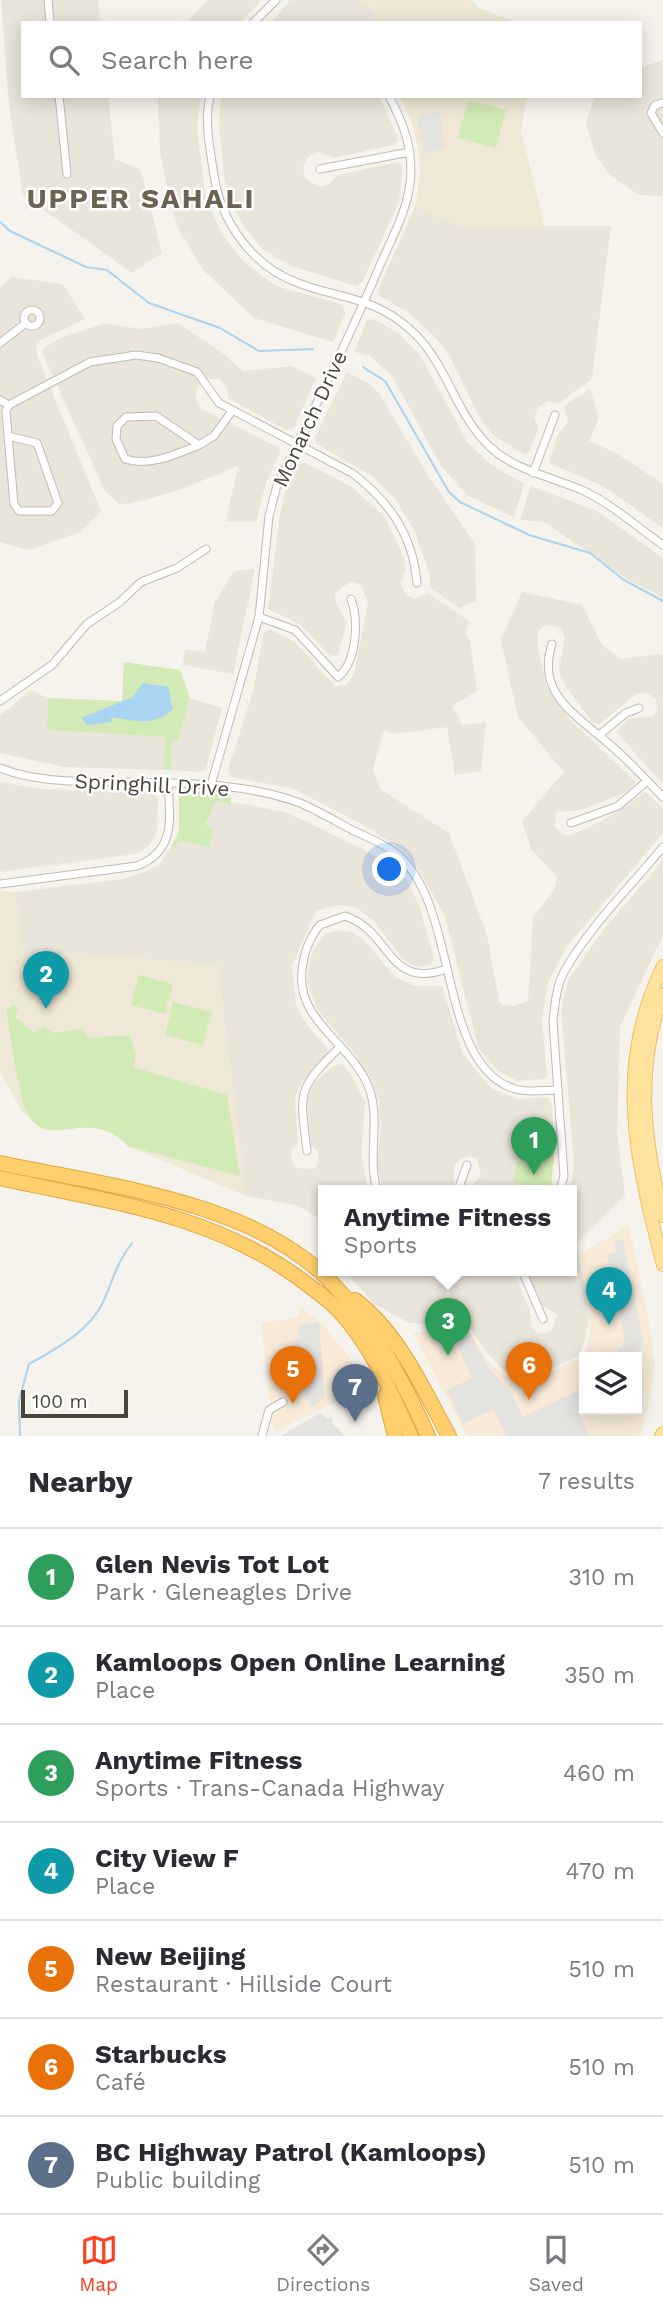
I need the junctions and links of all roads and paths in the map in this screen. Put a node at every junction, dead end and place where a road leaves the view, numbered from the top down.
1 (48, 0) edge
2 (276, 0) edge
3 (50, 21) edge
4 (255, 21) edge
5 (59, 98) edge
6 (211, 98) edge
7 (390, 98) edge
8 (663, 103) edge
9 (663, 133) edge
10 (410, 152) junction
11 (320, 169) dead end
12 (67, 174) dead end
13 (365, 300) junction
14 (26, 323) dead end
15 (0, 343) edge
16 (0, 400) edge
17 (9, 405) junction
18 (232, 411) junction
19 (555, 415) dead end
20 (8, 436) junction
21 (199, 444) junction
22 (297, 446) junction
23 (533, 473) junction
24 (663, 545) edge
25 (206, 549) dead end
26 (417, 583) dead end
27 (351, 599) dead end
28 (259, 617) junction
29 (552, 645) dead end
30 (0, 701) edge
31 (639, 708) dead end
32 (599, 735) junction
33 (0, 768) edge
34 (647, 781) junction
35 (168, 783) junction
36 (211, 785) junction
37 (663, 797) edge
38 (571, 823) dead end
39 (663, 847) edge
40 (0, 884) edge
41 (663, 966) edge
42 (447, 969) junction
43 (663, 994) edge
44 (340, 1047) junction
45 (558, 1090) junction
46 (307, 1151) dead end
47 (0, 1163) edge
48 (467, 1165) dead end
49 (0, 1178) edge
50 (376, 1185) edge
51 (460, 1185) edge
52 (561, 1185) edge
53 (663, 1216) edge
54 (663, 1265) edge
55 (318, 1271) edge
56 (324, 1276) edge
57 (525, 1276) edge
58 (327, 1278) junction
59 (544, 1319) dead end
60 (370, 1352) junction
61 (283, 1402) dead end
62 (262, 1436) edge
63 (395, 1436) edge
64 (411, 1436) edge
65 (428, 1436) edge
66 (449, 1436) edge

1 - 3 street
2 - 4 street
5 - 12 street
6 - 13 street
7 - 10 street, Monarch Drive
8 - 9 street
10 - 11 street
10 - 13 street, Monarch Drive
13 - 22 street, Monarch Drive
13 - 23 street
14 - 15 street
16 - 17 street
17 - 18 street
17 - 20 street
18 - 21 street
18 - 22 street
19 - 23 street
20 - 20 street
21 - 21 street
22 - 26 street
22 - 28 street, Monarch Drive
23 - 24 street
25 - 30 street
27 - 28 street
28 - 36 street, Monarch Drive
29 - 32 street
31 - 32 street
32 - 34 street
33 - 35 street, Springhill Drive
34 - 37 street
34 - 38 street
35 - 36 street, Springhill Drive
35 - 40 street
36 - 42 street, Springhill Drive
39 - 45 street
41 - 54 main road
42 - 44 street
42 - 45 street, Springhill Drive
43 - 53 main road
44 - 46 street
44 - 50 street
45 - 52 street
47 - 55 highway
48 - 51 street
49 - 60 highway
56 - 58 highway
57 - 59 street
58 - 65 highway
58 - 66 highway
60 - 63 highway
60 - 64 highway
61 - 62 street

